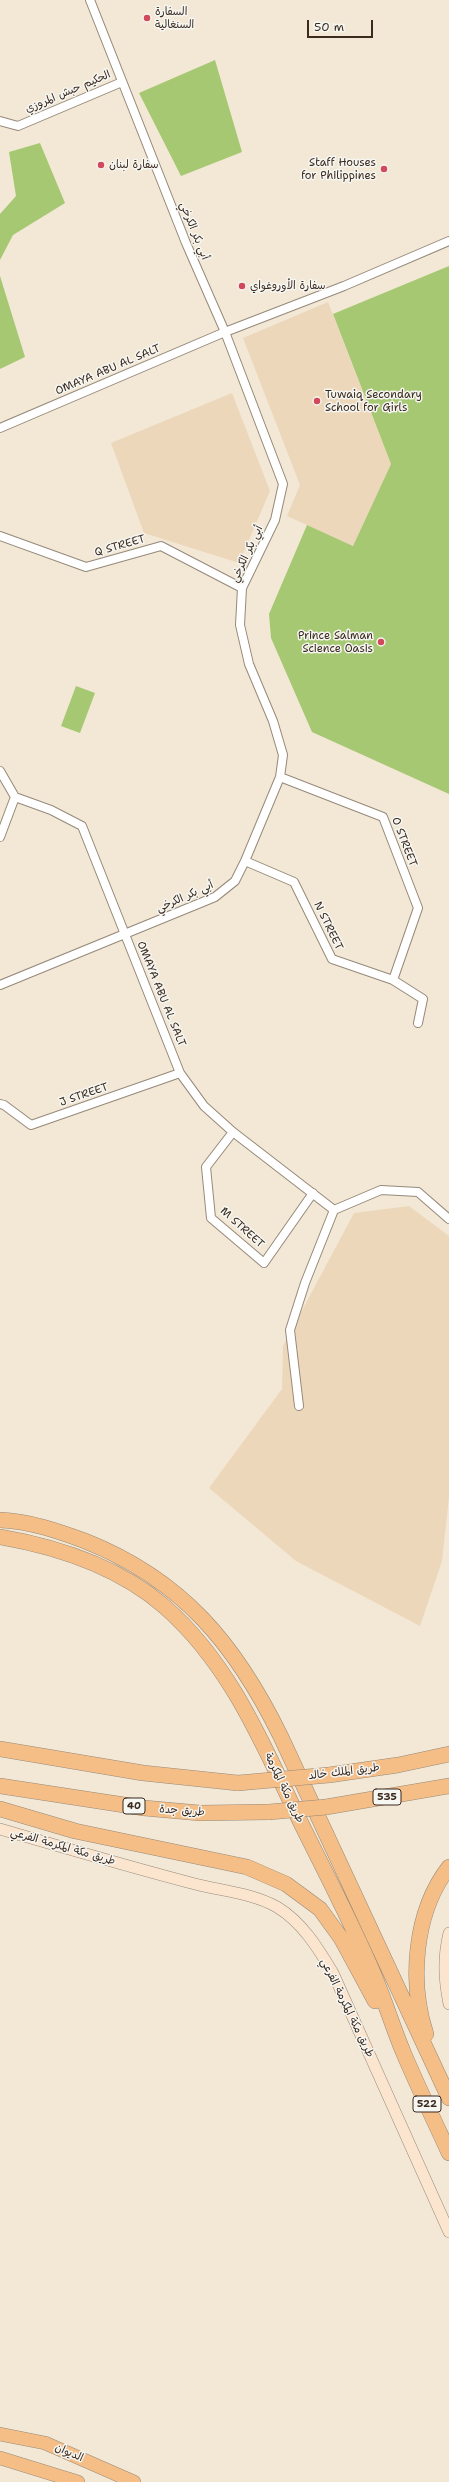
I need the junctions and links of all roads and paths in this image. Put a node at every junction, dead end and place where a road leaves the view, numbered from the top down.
1 (90, 0) edge
2 (122, 82) junction
3 (0, 121) edge
4 (449, 241) edge
5 (225, 332) junction
6 (0, 428) edge
7 (0, 536) edge
8 (242, 588) junction
9 (0, 771) edge
10 (280, 777) junction
11 (15, 797) junction
12 (0, 837) edge
13 (245, 861) junction
14 (126, 935) junction
15 (393, 980) junction
16 (0, 985) edge
17 (418, 1023) dead end
18 (180, 1073) junction
19 (0, 1104) edge
20 (233, 1132) junction
21 (313, 1193) junction
22 (334, 1210) junction
23 (449, 1219) edge
24 (299, 1406) dead end
25 (0, 1520) edge
26 (0, 1537) edge
27 (0, 1749) edge
28 (449, 1754) edge
29 (0, 1786) edge
30 (449, 1786) edge
31 (326, 1807) joint
32 (0, 1809) edge
33 (0, 1829) edge
34 (449, 1867) edge
35 (449, 1933) edge
36 (449, 2004) edge
37 (404, 2054) junction
38 (442, 2085) junction
39 (449, 2098) edge
40 (449, 2153) edge
41 (449, 2232) edge
42 (0, 2434) edge
43 (0, 2458) edge
44 (78, 2482) edge
45 (134, 2482) edge

1 - 2 street, أبي بكر الكرخي
2 - 3 street, الحكيم حبش المروزي
2 - 5 street, أبي بكر الكرخي
4 - 5 street, OMAYA ABU AL SALT
5 - 6 street, OMAYA ABU AL SALT
5 - 8 street, أبي بكر الكرخي
7 - 8 street, Q STREET
8 - 10 street, أبي بكر الكرخي
9 - 11 street
10 - 13 street, أبي بكر الكرخي
10 - 15 street, O STREET
11 - 12 street
11 - 14 street, OMAYA ABU AL SALT
13 - 14 street, أبي بكر الكرخي
13 - 15 street, N STREET
14 - 16 street, أبي بكر الكرخي
14 - 18 street, OMAYA ABU AL SALT
15 - 17 street, N STREET
18 - 19 street, J STREET
18 - 20 street, OMAYA ABU AL SALT
20 - 21 street, OMAYA ABU AL SALT
20 - 21 street, M STREET
21 - 22 street, OMAYA ABU AL SALT
22 - 23 street
22 - 24 street
25 - 38 highway, طريق مكة المكرمة
26 - 37 highway, طريق مكة المكرمة
27 - 28 highway, طريق الملك خالد, bridge
29 - 31 highway, طريق جدة / 40, bridge
30 - 31 highway, 535
32 - 37 highway
33 - 41 street, طريق مكة المكرمة الفرعي
34 - 38 highway
35 - 36 street
37 - 40 highway, طريق مكة المكرمة / 522
38 - 39 highway, طريق مكة المكرمة / 522
42 - 45 main road, الديوان
43 - 44 main road, الديوان

